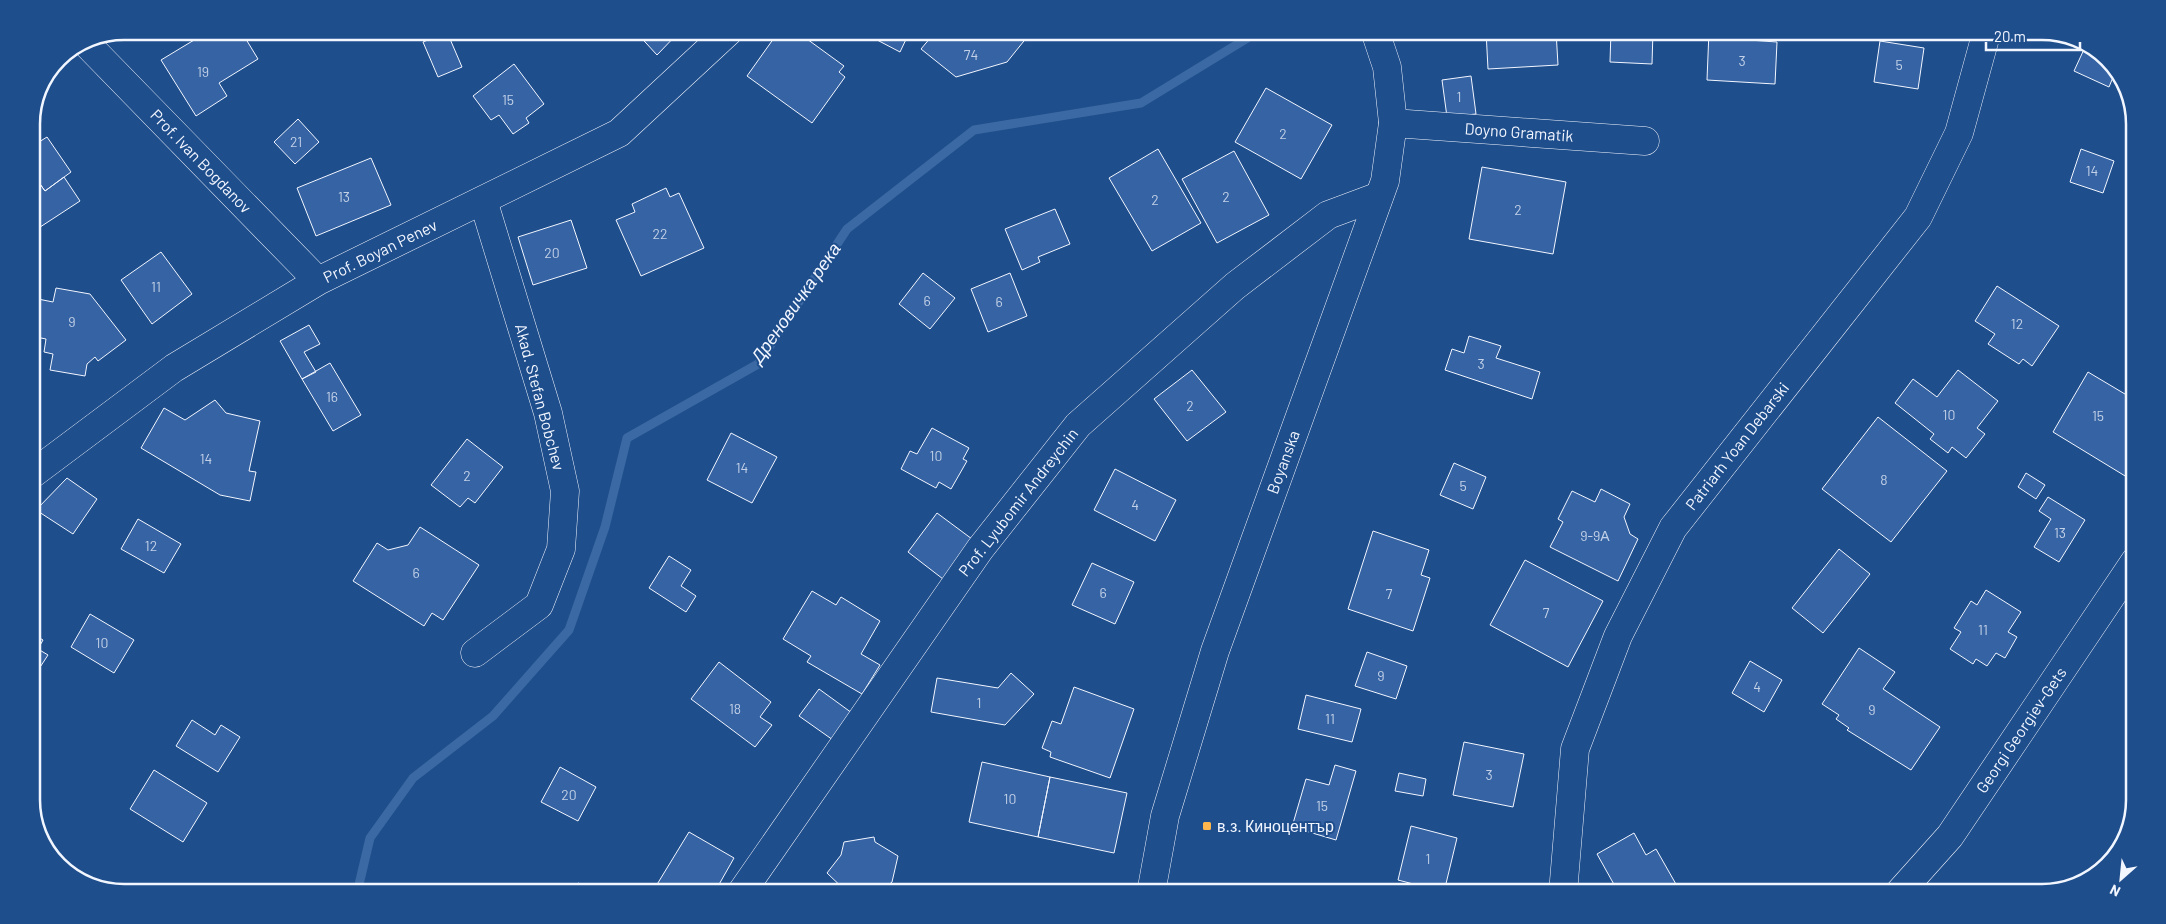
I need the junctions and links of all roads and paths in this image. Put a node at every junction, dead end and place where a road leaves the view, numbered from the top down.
1 (719, 40) edge
2 (1378, 40) edge
3 (1985, 40) edge
4 (90, 47) edge
5 (1393, 123) junction
6 (1645, 141) dead end
7 (1379, 196) junction
8 (483, 200) junction
9 (318, 281) junction
10 (40, 469) edge
11 (2126, 575) edge
12 (475, 652) dead end
13 (747, 884) edge
14 (1153, 884) edge
15 (1563, 884) edge
16 (1907, 884) edge

1 - 8 street, Prof. Boyan Penev
2 - 5 street, Boyanska
3 - 15 street, Patriarh Yoan Debarski
4 - 9 street, Prof. Ivan Bogdanov
5 - 6 street, Doyno Gramatik
5 - 7 street, Boyanska
7 - 13 street, Prof. Lyubomir Andreychin
7 - 14 street, Boyanska
8 - 9 street, Prof. Boyan Penev
8 - 12 street, Akad. Stefan Bobchev
9 - 10 street, Prof. Boyan Penev
11 - 16 street, Georgi Georgiev-Gets

